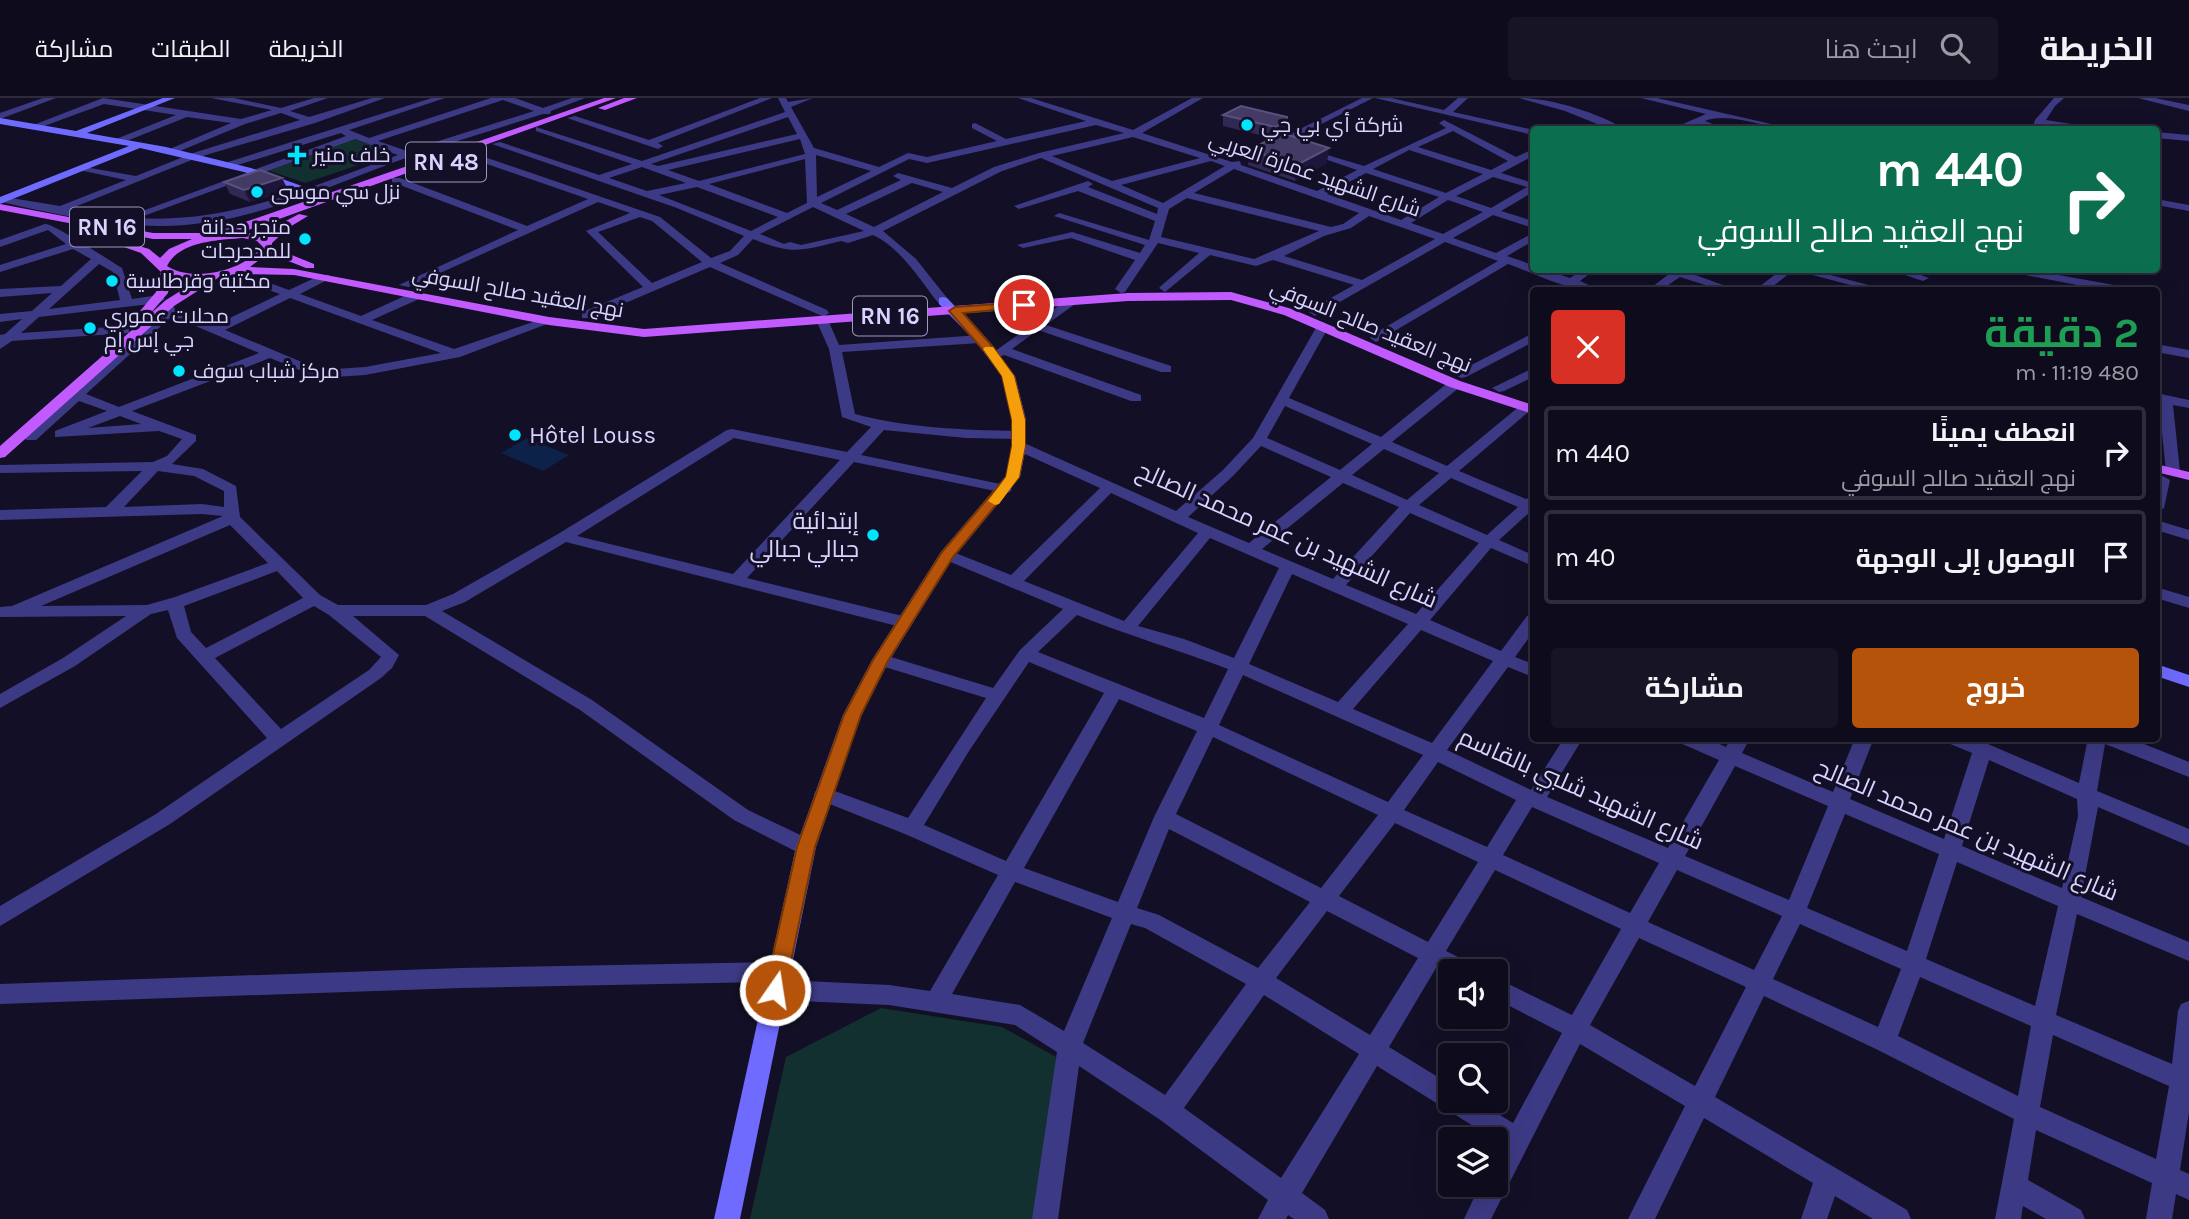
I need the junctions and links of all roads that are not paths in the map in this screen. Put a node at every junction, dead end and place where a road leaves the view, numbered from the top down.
1 (52, 98) edge
2 (171, 98) edge
3 (215, 98) edge
4 (324, 98) edge
5 (342, 98) edge
6 (381, 98) edge
7 (500, 98) edge
8 (506, 98) edge
9 (581, 98) edge
10 (612, 98) edge
11 (633, 98) edge
12 (768, 98) edge
13 (809, 98) edge
14 (1022, 98) edge
15 (1199, 98) edge
16 (1369, 98) edge
17 (1379, 98) edge
18 (1464, 98) edge
19 (1523, 98) edge
20 (2060, 98) edge
21 (2142, 98) edge
22 (19, 99) edge
23 (222, 99) edge
24 (432, 99) edge
25 (1653, 99) edge
26 (107, 100) edge
27 (259, 100) edge
28 (40, 102) junction
29 (359, 104) junction
30 (787, 105) edge
31 (144, 108) junction
32 (2189, 108) edge
33 (284, 110) junction
34 (463, 110) junction
35 (544, 111) junction
36 (1441, 112) junction
37 (1717, 113) junction
38 (186, 114) junction
39 (386, 114) junction
40 (484, 115) junction
41 (560, 117) junction
42 (572, 118) junction
43 (0, 119) edge
44 (310, 120) junction
45 (433, 120) junction
46 (1095, 121) junction
47 (1697, 121) junction
48 (508, 123) junction
49 (237, 124) junction
50 (452, 126) junction
51 (975, 126) dead end
52 (1612, 126) edge
53 (1684, 126) edge
54 (1712, 126) edge
55 (1777, 126) edge
56 (2037, 126) edge
57 (33, 127) junction
58 (1453, 128) junction
59 (416, 129) junction
60 (539, 129) junction
61 (338, 130) junction
62 (1530, 131) edge
63 (76, 134) junction
64 (1133, 134) junction
65 (470, 135) junction
66 (2160, 135) edge
67 (257, 136) junction
68 (354, 136) junction
69 (802, 136) junction
70 (435, 138) dead end
71 (2189, 138) edge
72 (119, 141) junction
73 (368, 141) junction
74 (1007, 141) junction
75 (447, 142) junction
76 (1279, 142) junction
77 (491, 143) junction
78 (649, 143) junction
79 (141, 145) junction
80 (286, 147) junction
81 (1409, 147) junction
82 (175, 150) junction
83 (678, 152) junction
84 (961, 152) junction
85 (810, 153) junction
86 (1256, 153) edge
87 (305, 154) junction
88 (467, 154) junction
89 (1530, 154) edge
90 (196, 155) junction
91 (408, 155) junction
92 (1042, 155) junction
93 (1211, 158) junction
94 (1244, 159) dead end
95 (1516, 161) junction
96 (992, 163) junction
97 (231, 164) junction
98 (642, 164) junction
99 (1232, 165) junction
100 (82, 168) junction
101 (660, 169) junction
102 (1365, 169) junction
103 (879, 170) junction
104 (257, 172) junction
105 (1493, 173) junction
106 (600, 178) junction
107 (137, 179) junction
108 (1101, 179) junction
109 (396, 180) junction
110 (910, 180) junction
111 (698, 184) junction
112 (1114, 184) junction
113 (1530, 186) edge
114 (1078, 187) junction
115 (1530, 189) edge
116 (311, 190) junction
117 (953, 192) junction
118 (1185, 194) junction
119 (647, 195) junction
120 (1318, 195) junction
121 (328, 197) junction
122 (1446, 197) junction
123 (597, 199) junction
124 (812, 202) junction
125 (2, 203) edge
126 (2160, 203) edge
127 (1019, 206) dead end
128 (1164, 207) junction
129 (64, 208) junction
130 (2189, 208) edge
131 (1492, 211) junction
132 (1367, 212) junction
133 (281, 214) junction
134 (638, 214) junction
135 (838, 214) junction
136 (786, 216) junction
137 (1059, 216) dead end
138 (0, 218) edge
139 (125, 219) junction
140 (1160, 219) junction
141 (1402, 224) junction
142 (1530, 224) edge
143 (48, 226) junction
144 (527, 230) junction
145 (876, 231) junction
146 (1332, 231) junction
147 (751, 235) junction
148 (167, 236) junction
149 (216, 237) junction
150 (1530, 238) edge
151 (1445, 240) junction
152 (1153, 241) junction
153 (0, 244) edge
154 (74, 245) junction
155 (1023, 245) dead end
156 (267, 246) junction
157 (1208, 251) junction
158 (1274, 257) junction
159 (1142, 258) junction
160 (1501, 259) junction
161 (97, 260) junction
162 (710, 263) junction
163 (164, 268) junction
164 (0, 269) edge
165 (1530, 269) edge
166 (223, 272) junction
167 (1543, 273) edge
168 (1585, 273) edge
169 (1674, 273) edge
170 (1682, 273) edge
171 (1784, 273) edge
172 (1809, 273) edge
173 (1905, 273) edge
174 (2030, 275) edge
175 (324, 277) junction
176 (1924, 279) edge
177 (1570, 282) junction
178 (405, 285) junction
179 (1366, 285) junction
180 (1847, 285) edge
181 (1585, 287) edge
182 (1657, 287) edge
183 (1722, 287) edge
184 (1765, 287) edge
185 (2102, 287) edge
186 (1165, 288) junction
187 (62, 289) junction
188 (652, 289) junction
189 (1121, 289) junction
190 (0, 293) edge
191 (288, 295) junction
192 (415, 296) junction
193 (1071, 301) junction
194 (127, 303) junction
195 (165, 305) junction
196 (949, 306) junction
197 (1315, 312) junction
198 (35, 313) junction
199 (586, 315) junction
200 (823, 316) junction
201 (0, 318) edge
202 (361, 320) junction
203 (549, 321) junction
204 (1037, 326) junction
205 (1323, 326) junction
206 (125, 330) junction
207 (215, 330) junction
208 (1376, 338) junction
209 (980, 339) junction
210 (1530, 339) edge
211 (2, 340) edge
212 (835, 349) junction
213 (2160, 349) edge
214 (999, 353) junction
215 (269, 354) junction
216 (455, 354) junction
217 (2189, 355) edge
218 (1166, 369) dead end
219 (1530, 373) edge
220 (1458, 379) junction
221 (1499, 388) junction
222 (76, 395) junction
223 (1136, 398) dead end
224 (2161, 398) edge
225 (1282, 400) junction
226 (2189, 404) edge
227 (1530, 406) edge
228 (119, 410) junction
229 (2161, 422) edge
230 (879, 425) junction
231 (162, 426) junction
232 (60, 434) junction
233 (24, 438) junction
234 (0, 439) edge
235 (1259, 440) junction
236 (1019, 441) junction
237 (1383, 443) junction
238 (0, 454) edge
239 (850, 460) junction
240 (155, 466) junction
241 (0, 469) edge
242 (1451, 472) junction
243 (2162, 474) edge
244 (2189, 475) edge
245 (1341, 476) junction
246 (2189, 485) edge
247 (1110, 486) junction
248 (1005, 489) junction
249 (1530, 505) edge
250 (1408, 506) junction
251 (1530, 506) edge
252 (111, 511) junction
253 (0, 515) edge
254 (232, 516) junction
255 (1178, 517) junction
256 (2160, 526) edge
257 (1207, 531) junction
258 (2189, 535) edge
259 (564, 537) junction
260 (1489, 541) junction
261 (1251, 550) junction
262 (947, 555) junction
263 (1530, 560) edge
264 (278, 565) junction
265 (1288, 566) junction
266 (735, 581) junction
267 (1014, 581) junction
268 (1336, 586) junction
269 (2160, 593) edge
270 (314, 599) junction
271 (175, 603) junction
272 (2189, 603) edge
273 (1075, 607) junction
274 (147, 610) junction
275 (428, 610) junction
276 (335, 611) junction
277 (6, 612) edge
278 (1418, 620) junction
279 (905, 622) junction
280 (1530, 624) edge
281 (1127, 629) junction
282 (1026, 654) junction
283 (202, 657) junction
284 (1504, 659) junction
285 (881, 660) junction
286 (1238, 666) junction
287 (1530, 670) edge
288 (2160, 671) edge
289 (2189, 681) edge
290 (1115, 690) junction
291 (996, 695) junction
292 (0, 702) edge
293 (1340, 711) junction
294 (1207, 727) junction
295 (280, 740) junction
296 (1571, 742) edge
297 (1706, 742) edge
298 (1863, 742) edge
299 (1965, 742) edge
300 (2096, 742) edge
301 (2119, 742) edge
302 (1735, 748) edge
303 (1983, 750) junction
304 (1434, 752) junction
305 (2189, 770) edge
306 (824, 794) junction
307 (2087, 794) junction
308 (1532, 798) junction
309 (1839, 805) junction
310 (1390, 814) junction
311 (1164, 817) junction
312 (912, 828) junction
313 (2189, 838) edge
314 (806, 847) junction
315 (1950, 851) junction
316 (1489, 858) junction
317 (1672, 859) junction
318 (1009, 871) junction
319 (1324, 901) junction
320 (2068, 902) junction
321 (1795, 912) junction
322 (1122, 913) junction
323 (0, 917) edge
324 (1633, 927) junction
325 (2189, 953) edge
326 (1433, 955) junction
327 (1441, 959) edge
328 (1914, 963) junction
329 (777, 981) junction
330 (1261, 981) junction
331 (1761, 984) junction
332 (0, 994) edge
333 (1508, 994) edge
334 (936, 1001) junction
335 (2189, 1011) edge
336 (2044, 1019) junction
337 (1576, 1029) junction
338 (1884, 1041) junction
339 (1070, 1045) junction
340 (1374, 1048) junction
341 (2185, 1081) edge
342 (1438, 1090) edge
343 (1698, 1102) junction
344 (1168, 1111) junction
345 (1475, 1113) edge
346 (2028, 1113) junction
347 (1516, 1139) junction
348 (1508, 1155) edge
349 (1828, 1178) junction
350 (2178, 1182) edge
351 (2014, 1188) junction
352 (1488, 1197) edge
353 (1284, 1198) junction
354 (727, 1219) edge
355 (1045, 1219) edge
356 (1271, 1219) edge
357 (1316, 1219) edge
358 (1477, 1219) edge
359 (1641, 1219) edge
360 (1814, 1219) edge
361 (1898, 1219) edge
362 (2008, 1219) edge
363 (2071, 1219) edge
364 (2159, 1219) edge

1 - 28 street
2 - 31 street
3 - 23 street
4 - 33 street
5 - 29 street
6 - 29 street
7 - 34 street
8 - 35 street
9 - 35 street
10 - 41 main road, RN 48
11 - 42 main road, RN 48
12 - 78 street
13 - 30 street
14 - 46 street, شارع الشهيد عمارة العربي
15 - 64 street
16 - 76 street
17 - 36 street
18 - 36 street
19 - 52 street
20 - 56 street
21 - 32 street
22 - 28 street
23 - 27 street
23 - 38 street
24 - 34 street
24 - 39 street
25 - 37 street
26 - 31 street
26 - 57 street
27 - 33 street
28 - 43 street
29 - 39 street
29 - 44 street
30 - 69 street
30 - 83 street
31 - 38 street
31 - 63 street
33 - 44 street
33 - 49 street
34 - 40 street
34 - 45 street
35 - 41 street
35 - 48 street
36 - 58 street
36 - 62 street
37 - 47 street
37 - 55 street
38 - 49 street
38 - 72 street
39 - 59 street
39 - 61 street
40 - 48 street
40 - 50 street
41 - 77 main road, RN 48
42 - 60 main road, RN 48
42 - 78 street
43 - 57 street
44 - 61 street
44 - 67 street
45 - 50 street
45 - 59 street
46 - 64 street, شارع الشهيد عمارة العربي
46 - 74 street
47 - 53 street
47 - 54 street
48 - 65 street
49 - 67 street
49 - 82 street
50 - 59 street
50 - 65 street
51 - 74 street
57 - 63 street
58 - 81 street
58 - 95 street
59 - 73 street
60 - 77 main road, RN 48
60 - 98 street
61 - 68 street
61 - 80 street
63 - 72 street
64 - 92 street
64 - 93 street, شارع الشهيد عمارة العربي
65 - 75 street
65 - 77 street
66 - 71 street
67 - 80 street
67 - 90 street
68 - 73 street
68 - 87 street
69 - 85 street
69 - 101 street
70 - 75 street
72 - 79 street
73 - 91 street
74 - 84 street
74 - 92 street
75 - 91 street
76 - 86 street
76 - 102 street
77 - 88 main road, RN 48
77 - 106 street
77 - 121 main road, RN 48
78 - 83 street
79 - 82 street
79 - 100 street
80 - 87 street
80 - 97 street
81 - 102 street
81 - 105 street
82 - 90 street
83 - 98 street
84 - 96 street
84 - 103 street
85 - 103 street
85 - 111 street
85 - 124 street
87 - 104 street
88 - 109 main road, RN 48
88 - 123 street
89 - 95 street
90 - 97 street
90 - 107 street
91 - 116 street
92 - 96 street
92 - 108 street
93 - 99 street, شارع الشهيد عمارة العربي
93 - 112 street
94 - 99 street
95 - 105 street
96 - 117 street
97 - 104 street
98 - 101 street
98 - 106 street
99 - 118 street
99 - 120 street, شارع الشهيد عمارة العربي
100 - 107 street
100 - 125 street
101 - 111 street
102 - 120 street
102 - 122 street
103 - 110 street
103 - 124 street
104 - 116 street
104 - 139 street
105 - 113 street
105 - 122 street
106 - 119 street
107 - 129 street
108 - 112 street
108 - 114 street
109 - 144 street
109 - 156 main road, RN 48
110 - 117 street
110 - 135 street
111 - 119 street
111 - 136 street
112 - 128 street
114 - 127 street
114 - 140 street
115 - 131 street
116 - 121 street
116 - 139 street
117 - 145 street
118 - 128 street
118 - 146 street
119 - 147 street
120 - 132 street, شارع الشهيد عمارة العربي
121 - 133 main road, RN 48
122 - 131 street
122 - 141 street
123 - 134 street
123 - 144 street
124 - 135 street
124 - 136 street
125 - 129 street
125 - 148 main road, RN 16
126 - 130 street
128 - 140 street
129 - 139 street
131 - 142 street
131 - 151 street
132 - 141 street, شارع الشهيد عمارة العربي
132 - 146 street
133 - 148 main road
133 - 149 main road, RN 48
134 - 162 street
134 - 188 street
135 - 145 street
136 - 147 street
137 - 152 street
138 - 143 main road, RN 16
140 - 152 street
141 - 151 street, شارع الشهيد عمارة العربي
143 - 153 street
143 - 154 street
143 - 163 main road, RN 16
144 - 178 street
145 - 147 street
145 - 196 street
146 - 158 street
147 - 162 street
148 - 149 main road, RN 16
149 - 156 main road, نهج العقيد صالح السوفي
149 - 163 main road
150 - 160 street
151 - 160 street, شارع الشهيد عمارة العربي
151 - 179 street
152 - 157 street
152 - 159 street
154 - 161 street
154 - 164 street
155 - 159 street
156 - 166 main road
156 - 178 main road, نهج العقيد صالح السوفي / RN 16
157 - 158 street
157 - 186 street
158 - 179 street
159 - 189 street
160 - 165 street, شارع الشهيد عمارة العربي
160 - 208 street
161 - 187 street
161 - 194 street
162 - 188 street
162 - 200 street
163 - 166 main road, نهج العقيد صالح السوفي
163 - 195 main road
166 - 175 main road, نهج العقيد صالح السوفي / RN 16
166 - 191 street
166 - 195 main road
167 - 177 street, شارع الشهيد عمارة العربي
168 - 177 street
169 - 182 street
170 - 183 street
171 - 184 street
172 - 180 street
173 - 176 street
174 - 185 street
175 - 191 street
175 - 192 main road, نهج العقيد صالح السوفي / RN 16
177 - 181 street, شارع الشهيد عمارة العربي
178 - 199 main road, نهج العقيد صالح السوفي / RN 16
179 - 197 street
186 - 189 main road, نهج العقيد صالح السوفي / RN 16
186 - 197 main road, نهج العقيد صالح السوفي / RN 16
187 - 190 street
187 - 198 street
188 - 199 street
189 - 196 main road, نهج العقيد صالح السوفي / RN 16
191 - 202 street
191 - 207 street
192 - 202 street
192 - 203 main road, نهج العقيد صالح السوفي / RN 16
193 - 196 main road, نهج العقيد صالح السوفي / RN 16
193 - 204 street
193 - 205 main road, نهج العقيد صالح السوفي / RN 16
194 - 195 street
194 - 198 street
195 - 206 main road
195 - 207 street
195 - 222 street
195 - 233 main road
196 - 200 main road, نهج العقيد صالح السوفي / RN 16
196 - 209 street
197 - 208 main road, نهج العقيد صالح السوفي / RN 16
198 - 201 street
198 - 211 street
199 - 200 main road, نهج العقيد صالح السوفي / RN 16
200 - 203 main road, نهج العقيد صالح السوفي / RN 16
200 - 212 street
202 - 216 street
203 - 216 street
204 - 214 street
204 - 218 street
205 - 220 main road, نهج العقيد صالح السوفي / RN 16
205 - 225 street
206 - 211 street
206 - 234 main road
207 - 215 street
208 - 220 main road, نهج العقيد صالح السوفي / RN 16
209 - 212 street
209 - 214 street
210 - 220 street
212 - 230 street
213 - 217 street
214 - 223 street
214 - 236 street
215 - 216 street
215 - 228 street
219 - 221 street
220 - 221 main road, نهج العقيد صالح السوفي / RN 16
220 - 227 main road, نهج العقيد صالح السوفي / RN 16
220 - 237 street
221 - 227 main road, نهج العقيد صالح السوفي / RN 16
222 - 228 street
222 - 233 street
224 - 226 street
224 - 229 street
225 - 235 street
225 - 237 street
227 - 242 street
228 - 231 street
228 - 232 street
229 - 243 street
230 - 236 street
230 - 239 street
231 - 232 street
231 - 240 street
232 - 233 street
233 - 238 main road
235 - 245 street
235 - 255 street
236 - 247 street, شارع الشهيد بن عمر محمد الصالح
236 - 248 street
237 - 242 street
237 - 245 street
239 - 248 street
239 - 259 street
239 - 266 street
240 - 241 street
240 - 252 street
240 - 254 street
242 - 249 street
242 - 250 street
243 - 244 main road
243 - 246 main road
245 - 250 street
245 - 261 street
247 - 255 street, شارع الشهيد بن عمر محمد الصالح
247 - 267 street
248 - 262 street
250 - 260 street
250 - 268 street
251 - 260 street
252 - 253 street
252 - 254 street
254 - 264 street
254 - 277 street
255 - 257 street, شارع الشهيد بن عمر محمد الصالح
256 - 258 street
257 - 261 street, شارع الشهيد بن عمر محمد الصالح
257 - 281 street
259 - 266 street
259 - 275 street
260 - 263 street
260 - 278 street
261 - 265 street, شارع الشهيد بن عمر محمد الصالح
262 - 267 street, شارع الشهيد شلبي بالقاسم
262 - 279 street
264 - 270 street
264 - 271 street
265 - 268 street, شارع الشهيد بن عمر محمد الصالح
265 - 286 street
266 - 279 street
267 - 273 street, شارع الشهيد شلبي بالقاسم
268 - 278 street, شارع الشهيد بن عمر محمد الصالح
269 - 272 street
270 - 276 street
270 - 283 street
271 - 274 street
271 - 283 street
273 - 281 street, شارع الشهيد شلبي بالقاسم
273 - 282 street
274 - 277 street
274 - 292 street
275 - 276 street
275 - 314 street
276 - 295 street
278 - 284 street, شارع الشهيد بن عمر محمد الصالح
278 - 293 street
279 - 285 street
280 - 284 street
281 - 286 street, شارع الشهيد شلبي بالقاسم
282 - 290 street
282 - 291 street
283 - 295 street
284 - 287 street, شارع الشهيد بن عمر محمد الصالح
284 - 304 street
285 - 291 street
285 - 306 street
286 - 293 street, شارع الشهيد شلبي بالقاسم
286 - 294 street
288 - 289 street
290 - 294 street
290 - 318 street
291 - 312 street
293 - 304 street, شارع الشهيد شلبي بالقاسم
294 - 310 street
294 - 311 street
295 - 323 street
296 - 308 street
297 - 302 street, شارع الشهيد بن عمر محمد الصالح
298 - 309 street
299 - 303 street
300 - 307 street
301 - 305 street
302 - 309 street, شارع الشهيد بن عمر محمد الصالح
302 - 317 street
303 - 307 street
303 - 315 street
304 - 308 street, شارع الشهيد شلبي بالقاسم
304 - 310 street
306 - 312 street
306 - 314 street
307 - 313 street
307 - 320 street
308 - 316 street
308 - 317 street, شارع الشهيد شلبي بالقاسم
309 - 315 street, شارع الشهيد بن عمر محمد الصالح
309 - 321 street
310 - 316 street
310 - 319 street
311 - 319 street
311 - 322 street
312 - 318 street
314 - 329 street
315 - 320 street, شارع الشهيد بن عمر محمد الصالح
315 - 328 street
316 - 324 street
316 - 326 street
317 - 321 street, شارع الشهيد شلبي بالقاسم
317 - 324 street
318 - 322 street
318 - 334 street
319 - 326 street
319 - 330 street
320 - 325 street, شارع الشهيد بن عمر محمد الصالح
320 - 336 street
321 - 328 street, شارع الشهيد شلبي بالقاسم
321 - 331 street
322 - 330 street
322 - 339 street
324 - 331 street
324 - 337 street
326 - 327 street
326 - 340 street
328 - 336 street, شارع الشهيد شلبي بالقاسم
328 - 338 street
329 - 332 street
329 - 334 street
329 - 354 street
330 - 340 street
330 - 344 street
331 - 338 street
331 - 343 street
333 - 337 street
334 - 339 street
335 - 341 street
336 - 341 street, شارع الشهيد شلبي بالقاسم
336 - 346 street
337 - 343 street
337 - 347 street
338 - 346 street
339 - 344 street
339 - 355 street
340 - 342 street
340 - 353 street
341 - 350 street
343 - 349 street
343 - 359 street
344 - 353 street
345 - 347 street
346 - 350 street
346 - 351 street
347 - 348 street
349 - 360 street
349 - 361 street
350 - 364 street
351 - 362 street
351 - 363 street
352 - 358 street
353 - 356 street
353 - 357 street

